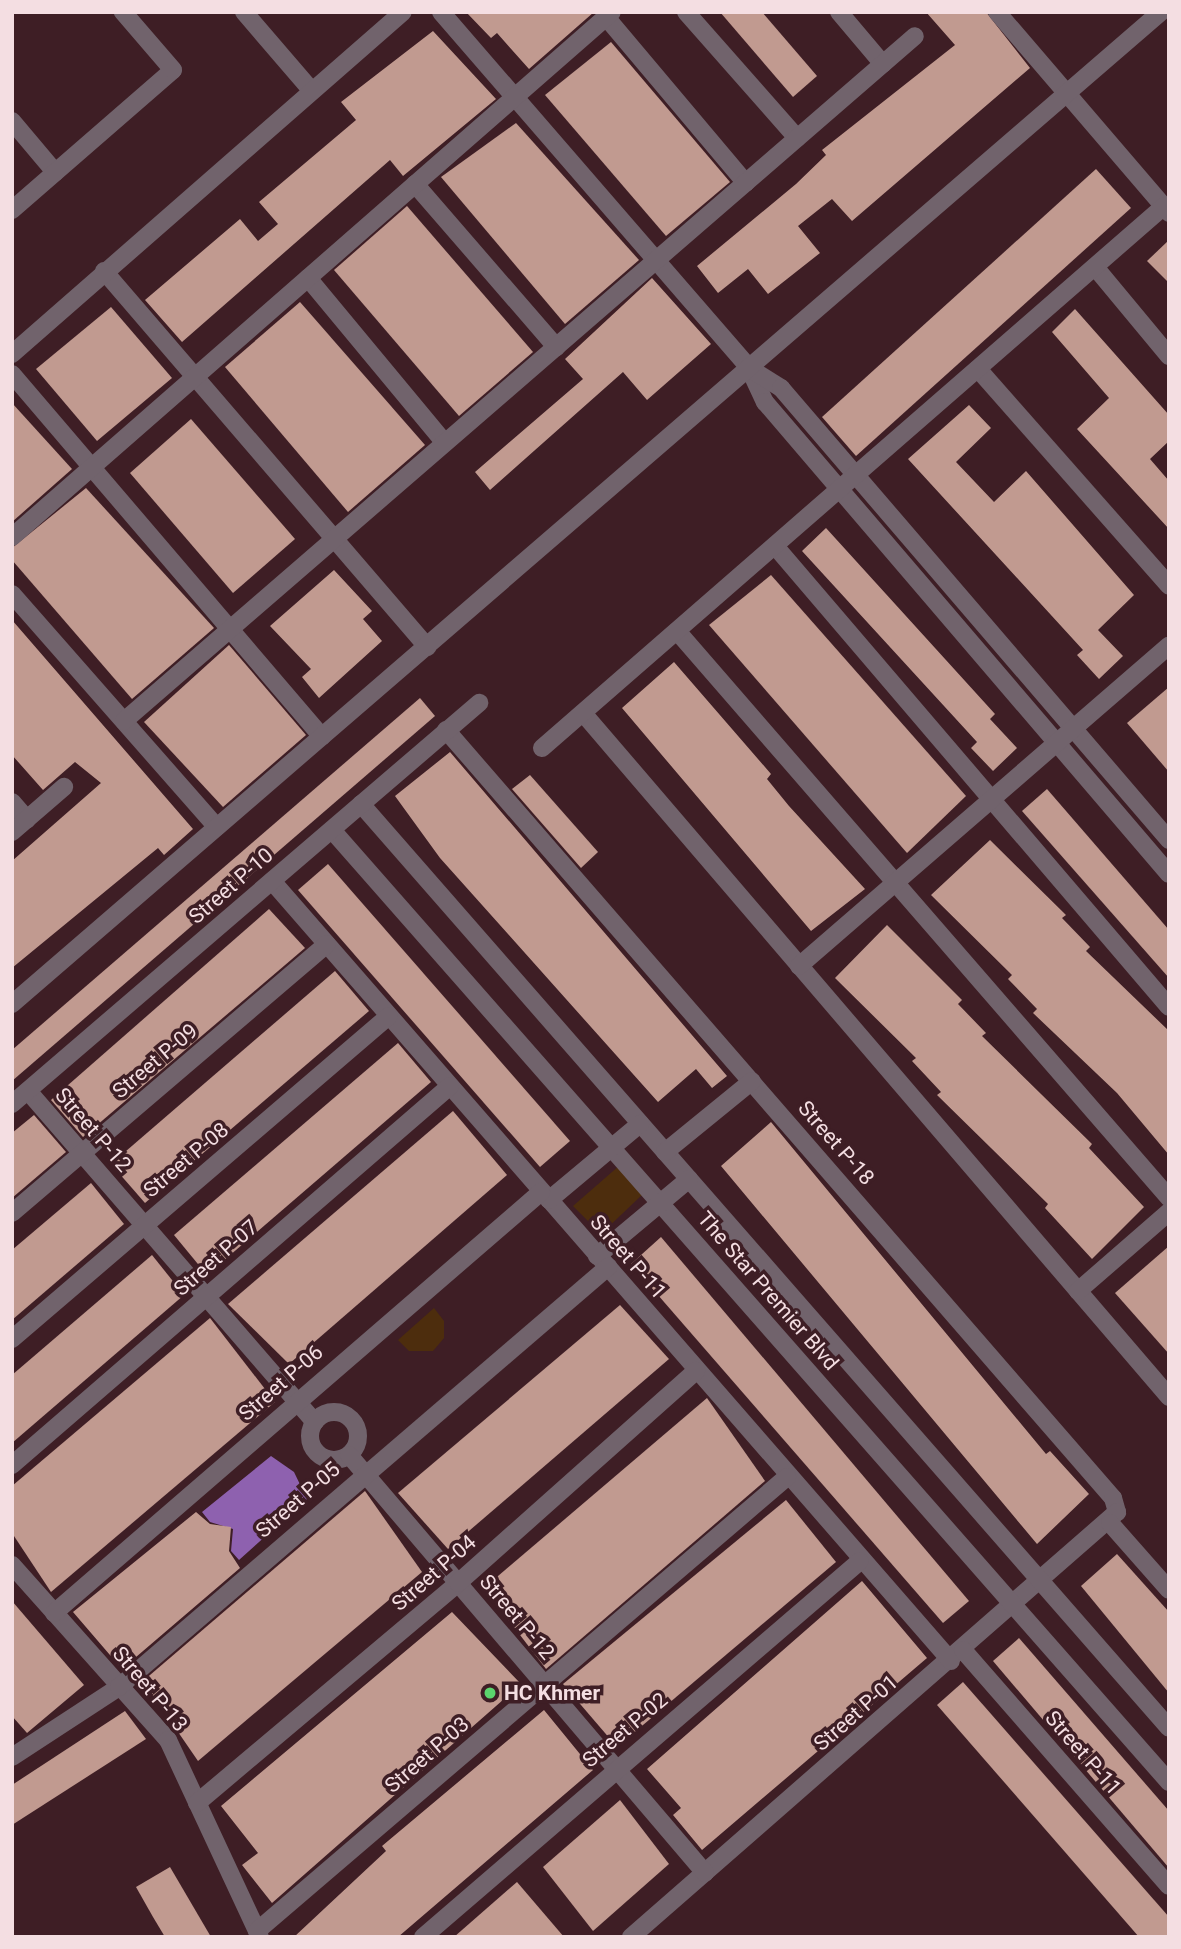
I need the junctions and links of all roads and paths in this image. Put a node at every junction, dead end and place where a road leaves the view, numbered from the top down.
1 (123, 12) edge
2 (244, 12) edge
3 (403, 12) edge
4 (441, 12) edge
5 (686, 12) edge
6 (839, 12) edge
7 (997, 12) edge
8 (1161, 12) edge
9 (609, 15) edge
10 (915, 36) dead end
11 (883, 64) junction
12 (312, 91) junction
13 (1067, 94) junction
14 (514, 97) junction
15 (12, 121) edge
16 (797, 138) junction
17 (55, 172) junction
18 (746, 183) junction
19 (415, 184) junction
20 (12, 210) edge
21 (1166, 210) edge
22 (656, 260) junction
23 (1094, 267) junction
24 (104, 271) junction
25 (308, 278) junction
26 (556, 347) junction
27 (12, 354) edge
28 (1169, 356) edge
29 (749, 368) junction
30 (978, 369) junction
31 (12, 374) edge
32 (194, 378) junction
33 (445, 443) junction
34 (92, 467) junction
35 (856, 475) junction
36 (840, 489) junction
37 (12, 537) edge
38 (334, 539) junction
39 (775, 545) junction
40 (1169, 586) edge
41 (12, 594) edge
42 (230, 629) junction
43 (677, 631) junction
44 (427, 646) junction
45 (1169, 646) edge
46 (479, 702) dead end
47 (583, 713) junction
48 (124, 721) junction
49 (1073, 729) junction
50 (446, 730) junction
51 (322, 737) junction
52 (1057, 743) junction
53 (542, 748) dead end
54 (64, 787) dead end
55 (991, 799) junction
56 (12, 802) edge
57 (361, 804) junction
58 (27, 819) junction
59 (217, 827) junction
60 (332, 830) junction
61 (12, 832) edge
62 (1169, 840) edge
63 (1169, 874) edge
64 (272, 881) junction
65 (893, 884) junction
66 (327, 944) junction
67 (799, 966) junction
68 (12, 1004) edge
69 (1169, 1007) edge
70 (389, 1016) junction
71 (752, 1081) junction
72 (450, 1086) junction
73 (28, 1091) junction
74 (12, 1104) edge
75 (640, 1124) junction
76 (612, 1147) junction
77 (665, 1152) junction
78 (83, 1153) junction
79 (689, 1179) junction
80 (545, 1196) junction
81 (1169, 1198) edge
82 (661, 1203) junction
83 (1169, 1212) edge
84 (12, 1213) edge
85 (144, 1225) junction
86 (602, 1261) junction
87 (1078, 1291) junction
88 (205, 1297) junction
89 (12, 1339) edge
90 (695, 1371) junction
91 (1169, 1396) edge
92 (296, 1400) junction
93 (315, 1422) junction
94 (349, 1455) junction
95 (12, 1465) edge
96 (364, 1472) junction
97 (787, 1477) junction
98 (1110, 1523) junction
99 (860, 1561) junction
100 (12, 1566) edge
101 (458, 1583) junction
102 (1042, 1583) junction
103 (1169, 1590) edge
104 (1015, 1606) junction
105 (54, 1613) junction
106 (957, 1656) junction
107 (544, 1684) junction
108 (119, 1687) junction
109 (1169, 1728) edge
110 (16, 1749) edge
111 (615, 1767) junction
112 (1169, 1782) edge
113 (197, 1803) junction
114 (705, 1873) junction
115 (1169, 1886) edge
116 (258, 1934) edge
117 (423, 1937) edge
118 (632, 1937) edge

1 - 17 street
2 - 12 street
3 - 12 street
4 - 14 street
5 - 16 street
6 - 11 street
7 - 13 street
8 - 13 street
9 - 14 street
9 - 18 street
10 - 11 street
11 - 16 street
12 - 24 street
13 - 21 street
13 - 29 street
14 - 19 street
14 - 22 street
15 - 17 street
16 - 18 street
17 - 20 street
18 - 22 street
19 - 25 street
19 - 26 street
21 - 23 street
22 - 26 street
22 - 29 street
23 - 28 street
23 - 30 street
24 - 27 street
24 - 32 street
25 - 32 street
25 - 33 street
26 - 33 street
29 - 35 street
29 - 36 street
29 - 44 street
30 - 35 street
30 - 40 street
31 - 34 street
32 - 34 street
32 - 38 street
33 - 38 street
34 - 37 street
34 - 42 street
35 - 36 street
35 - 49 street
36 - 39 street
36 - 52 street
38 - 42 street
38 - 44 street
39 - 43 street
39 - 55 street
41 - 48 street
42 - 48 street
42 - 51 street
43 - 47 street
43 - 65 street
44 - 51 street
45 - 49 street
46 - 50 street, Street P-10
47 - 53 street
47 - 67 street
48 - 59 street
49 - 52 street
49 - 62 street
50 - 57 street, Street P-10
50 - 71 street, Street P-18
51 - 59 street
52 - 55 street
52 - 63 street
54 - 58 street
55 - 65 street
55 - 69 street
56 - 58 street
57 - 60 street, Street P-10
57 - 75 street, The Star Premier Blvd
58 - 61 street
59 - 68 street
60 - 64 street, Street P-10
60 - 76 street, The Star Premier Blvd
64 - 66 street, Street P-11
64 - 73 street, Street P-10
65 - 67 street
65 - 81 street
66 - 70 street, Street P-11
66 - 78 street, Street P-09
67 - 87 street
70 - 72 street, Street P-11
70 - 85 street, Street P-08
71 - 77 street
71 - 98 street, Street P-18
72 - 80 street, Street P-11
72 - 88 street, Street P-07
73 - 74 street, Street P-10
73 - 78 street, Street P-12
75 - 76 street, Street P-06
75 - 77 street, The Star Premier Blvd
76 - 80 street, Street P-06
76 - 82 street, The Star Premier Blvd
77 - 79 street, The Star Premier Blvd
78 - 84 street, Street P-09
78 - 85 street, Street P-12
79 - 82 street, Street P-05
79 - 102 street, The Star Premier Blvd
80 - 86 street, Street P-11
80 - 92 street, Street P-06
82 - 86 street, Street P-05
82 - 104 street, The Star Premier Blvd
83 - 87 street
85 - 88 street, Street P-12
85 - 89 street, Street P-08
86 - 90 street, Street P-11
86 - 96 street, Street P-05
87 - 91 street
88 - 92 street, Street P-12
88 - 95 street, Street P-07
90 - 97 street, Street P-11
90 - 101 street, Street P-04
92 - 93 street, Street P-12
92 - 105 street, Street P-06
93 - 94 street
93 - 94 street
94 - 96 street, Street P-12
96 - 101 street, Street P-12
96 - 108 street, Street P-05
97 - 99 street, Street P-11
97 - 107 street, Street P-03
98 - 102 street, Street P-01
98 - 103 street
99 - 106 street, Street P-11
99 - 111 street, Street P-02
100 - 105 street, Street P-13
101 - 107 street, Street P-12
101 - 113 street, Street P-04
102 - 104 street, Street P-01
102 - 109 street, The Star Premier Blvd
104 - 106 street, Street P-01
104 - 112 street, The Star Premier Blvd
105 - 108 street, Street P-13
106 - 114 street, Street P-01
106 - 115 street, Street P-11
107 - 111 street, Street P-12
107 - 116 street, Street P-03
108 - 110 street, Street P-05
108 - 113 street, Street P-13
111 - 114 street, Street P-12
111 - 117 street, Street P-02
113 - 116 street, Street P-13
114 - 118 street, Street P-01

